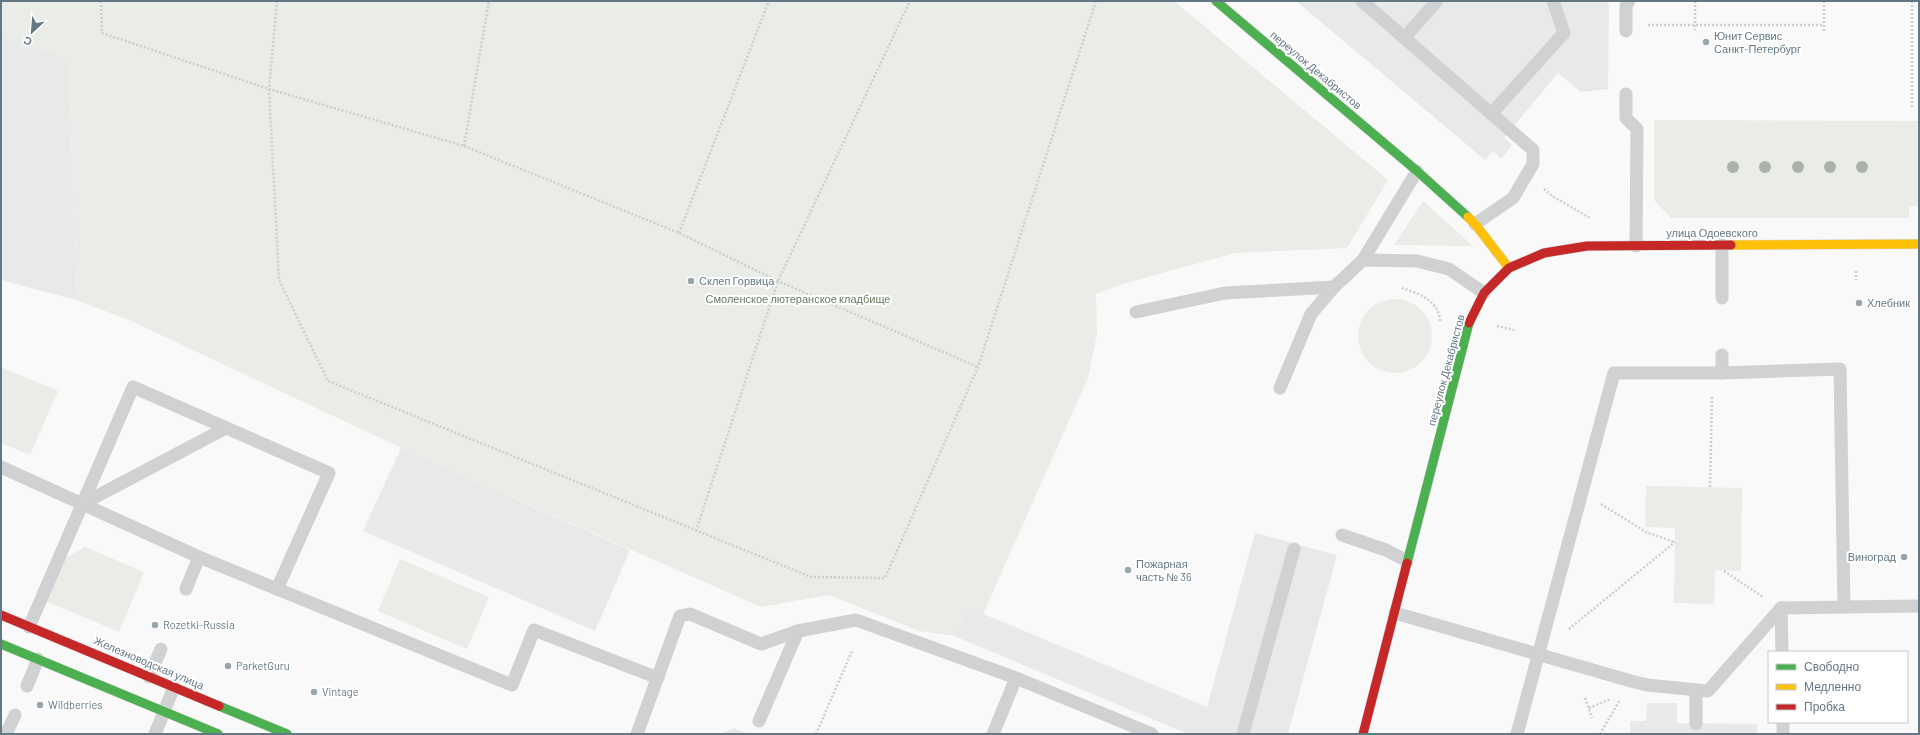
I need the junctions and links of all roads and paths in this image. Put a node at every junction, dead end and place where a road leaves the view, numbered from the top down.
1 (101, 1) edge
2 (277, 1) edge
3 (489, 1) edge
4 (769, 1) edge
5 (910, 1) edge
6 (1096, 1) edge
7 (1216, 1) edge
8 (1362, 1) edge
9 (1437, 1) edge
10 (1553, 1) edge
11 (1629, 1) edge
12 (1695, 1) edge
13 (1824, 1) edge
14 (1912, 1) edge
15 (1695, 24) junction
16 (1824, 25) junction
17 (1627, 28) joint
18 (1695, 30) dead end
19 (1824, 31) dead end
20 (1404, 38) junction
21 (269, 89) junction
22 (1626, 94) dead end
23 (1912, 108) dead end
24 (1491, 114) junction
25 (464, 146) junction
26 (1417, 171) junction
27 (1526, 175) junction
28 (1596, 222) dead end
29 (1475, 224) junction
30 (679, 233) junction
31 (1919, 244) edge
32 (1722, 245) junction
33 (1636, 246) junction
34 (1364, 260) junction
35 (1509, 268) junction
36 (778, 281) junction
37 (1334, 287) junction
38 (1484, 293) junction
39 (1722, 298) dead end
40 (1136, 312) dead end
41 (1722, 355) dead end
42 (978, 367) junction
43 (1717, 373) junction
44 (1280, 388) dead end
45 (226, 428) junction
46 (1, 467) edge
47 (1710, 487) dead end
48 (1582, 492) junction
49 (82, 504) junction
50 (696, 530) junction
51 (1342, 535) dead end
52 (1294, 549) dead end
53 (199, 557) junction
54 (1407, 561) junction
55 (1724, 570) dead end
56 (186, 589) dead end
57 (277, 589) junction
58 (1919, 606) edge
59 (1844, 607) junction
60 (1781, 608) junction
61 (1395, 612) junction
62 (1, 615) edge
63 (29, 627) junction
64 (1568, 630) dead end
65 (798, 631) junction
66 (1, 644) edge
67 (161, 649) dead end
68 (852, 651) dead end
69 (1782, 651) edge
70 (1538, 654) junction
71 (38, 660) junction
72 (150, 677) junction
73 (658, 678) junction
74 (1016, 678) junction
75 (27, 686) dead end
76 (174, 687) junction
77 (1696, 690) junction
78 (1585, 698) dead end
79 (1589, 708) junction
80 (164, 712) junction
81 (15, 715) dead end
82 (1592, 718) dead end
83 (759, 721) dead end
84 (1783, 723) edge
85 (1696, 724) dead end
86 (8, 730) dead end
87 (155, 734) edge
88 (218, 734) edge
89 (287, 734) edge
90 (637, 734) edge
91 (816, 734) edge
92 (993, 734) edge
93 (1152, 734) edge
94 (1243, 734) edge
95 (1363, 734) edge
96 (1517, 734) edge
97 (1600, 734) edge
98 (1783, 734) edge

1 - 21 path
2 - 21 path
3 - 25 path
4 - 30 path
5 - 36 path
6 - 42 path
7 - 26 street, переулок Декабристов
8 - 20 lane
9 - 20 lane
10 - 24 lane
11 - 17 lane
12 - 15 path
13 - 16 path
14 - 23 path
15 - 16 path
15 - 17 path
15 - 18 path
16 - 19 path
20 - 24 lane
21 - 25 path
21 - 50 path
22 - 33 lane
24 - 27 lane
25 - 30 path
26 - 29 street, переулок Декабристов
26 - 34 lane
27 - 28 path
27 - 29 lane
29 - 35 street, переулок Декабристов
30 - 36 path
31 - 32 street, улица Одоевского
32 - 33 street, улица Одоевского
32 - 39 lane
33 - 35 street, улица Одоевского
34 - 37 lane
34 - 38 lane
35 - 38 street, переулок Декабристов
36 - 42 path
36 - 50 path
37 - 40 lane
37 - 44 lane
38 - 54 street, переулок Декабристов
41 - 43 lane
42 - 50 path
43 - 47 path
43 - 48 lane
43 - 59 lane
45 - 49 lane
45 - 49 lane
45 - 57 lane
46 - 49 lane
48 - 64 path
48 - 70 lane
49 - 53 lane
49 - 63 lane
51 - 54 lane
52 - 94 lane
53 - 56 lane
53 - 57 lane
54 - 61 street, переулок Декабристов
55 - 60 path
57 - 73 lane
58 - 59 lane
59 - 60 lane
60 - 69 lane
60 - 77 lane
61 - 70 lane
61 - 95 street, переулок Декабристов
62 - 63 street, Железноводская улица
63 - 72 street, Железноводская улица
65 - 73 lane
65 - 74 lane
65 - 83 lane
66 - 71 street
67 - 72 lane
68 - 91 path
70 - 77 lane
70 - 96 lane
71 - 75 lane
71 - 80 street
72 - 76 street, Железноводская улица
73 - 90 lane
74 - 92 lane
74 - 93 lane
76 - 80 lane
76 - 89 street, Железноводская улица
77 - 85 lane
78 - 79 path
79 - 82 path
79 - 97 path
80 - 87 lane
80 - 88 street
81 - 86 lane
84 - 98 lane

